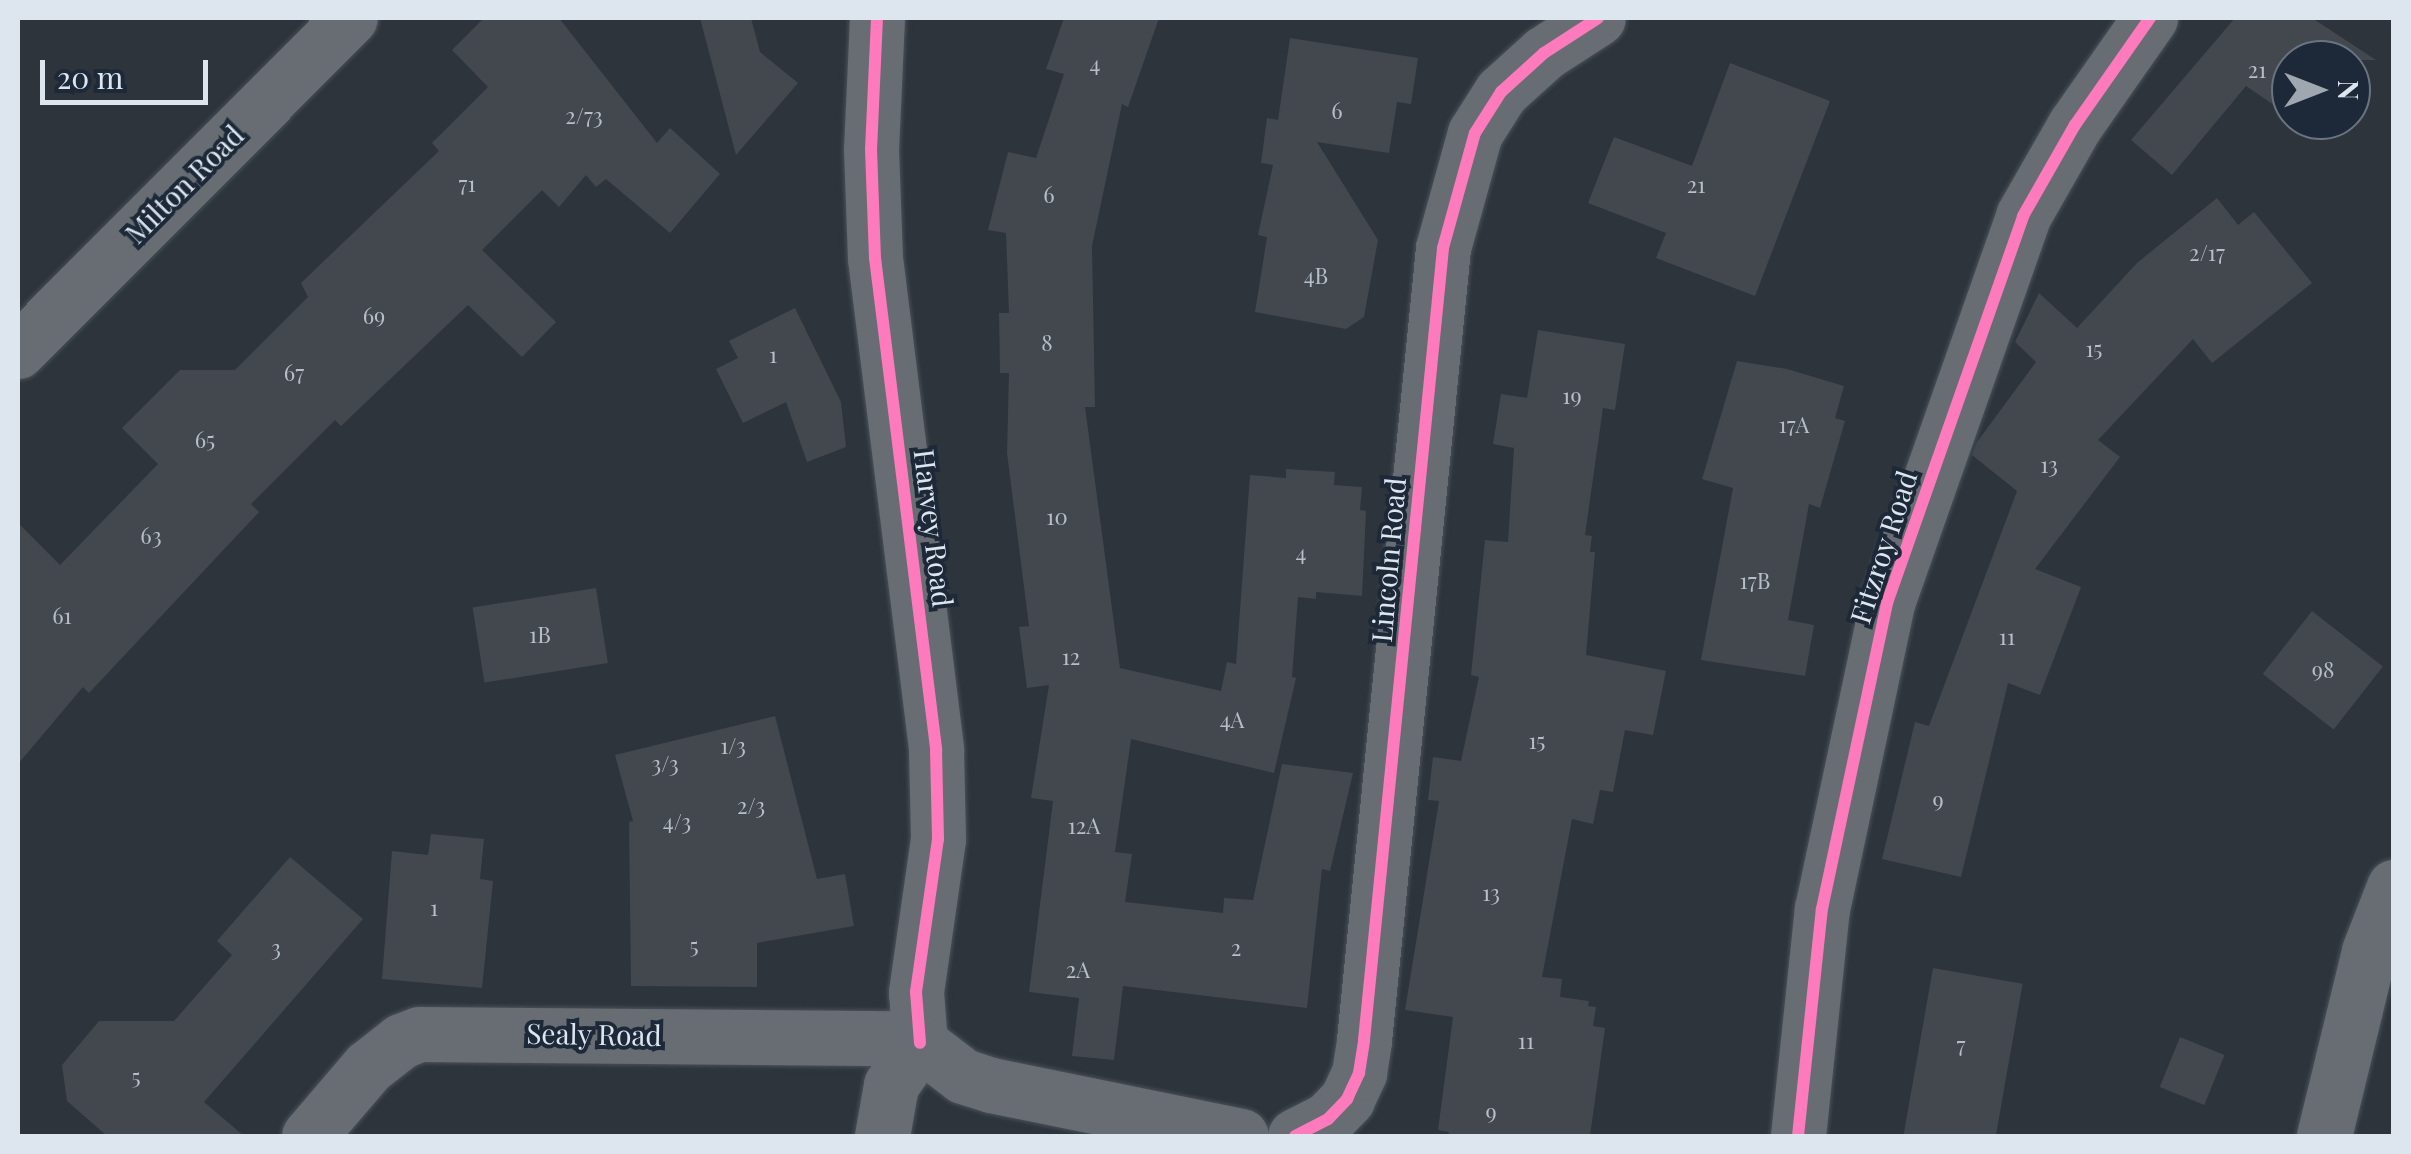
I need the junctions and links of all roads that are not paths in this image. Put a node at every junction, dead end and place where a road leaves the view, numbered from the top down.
1 (350, 18) edge
2 (878, 18) edge
3 (1598, 18) edge
4 (2150, 18) edge
5 (18, 351) edge
6 (2394, 887) edge
7 (920, 1042) junction
8 (309, 1136) edge
9 (882, 1136) edge
10 (1241, 1136) edge
11 (1295, 1136) edge
12 (1798, 1136) edge
13 (2324, 1136) edge

1 - 5 street, Milton Road
2 - 7 street, Harvey Road
3 - 11 street, Lincoln Road
4 - 12 street, Fitzroy Road
6 - 13 street
7 - 8 street, Sealy Road
7 - 9 street
7 - 10 street

